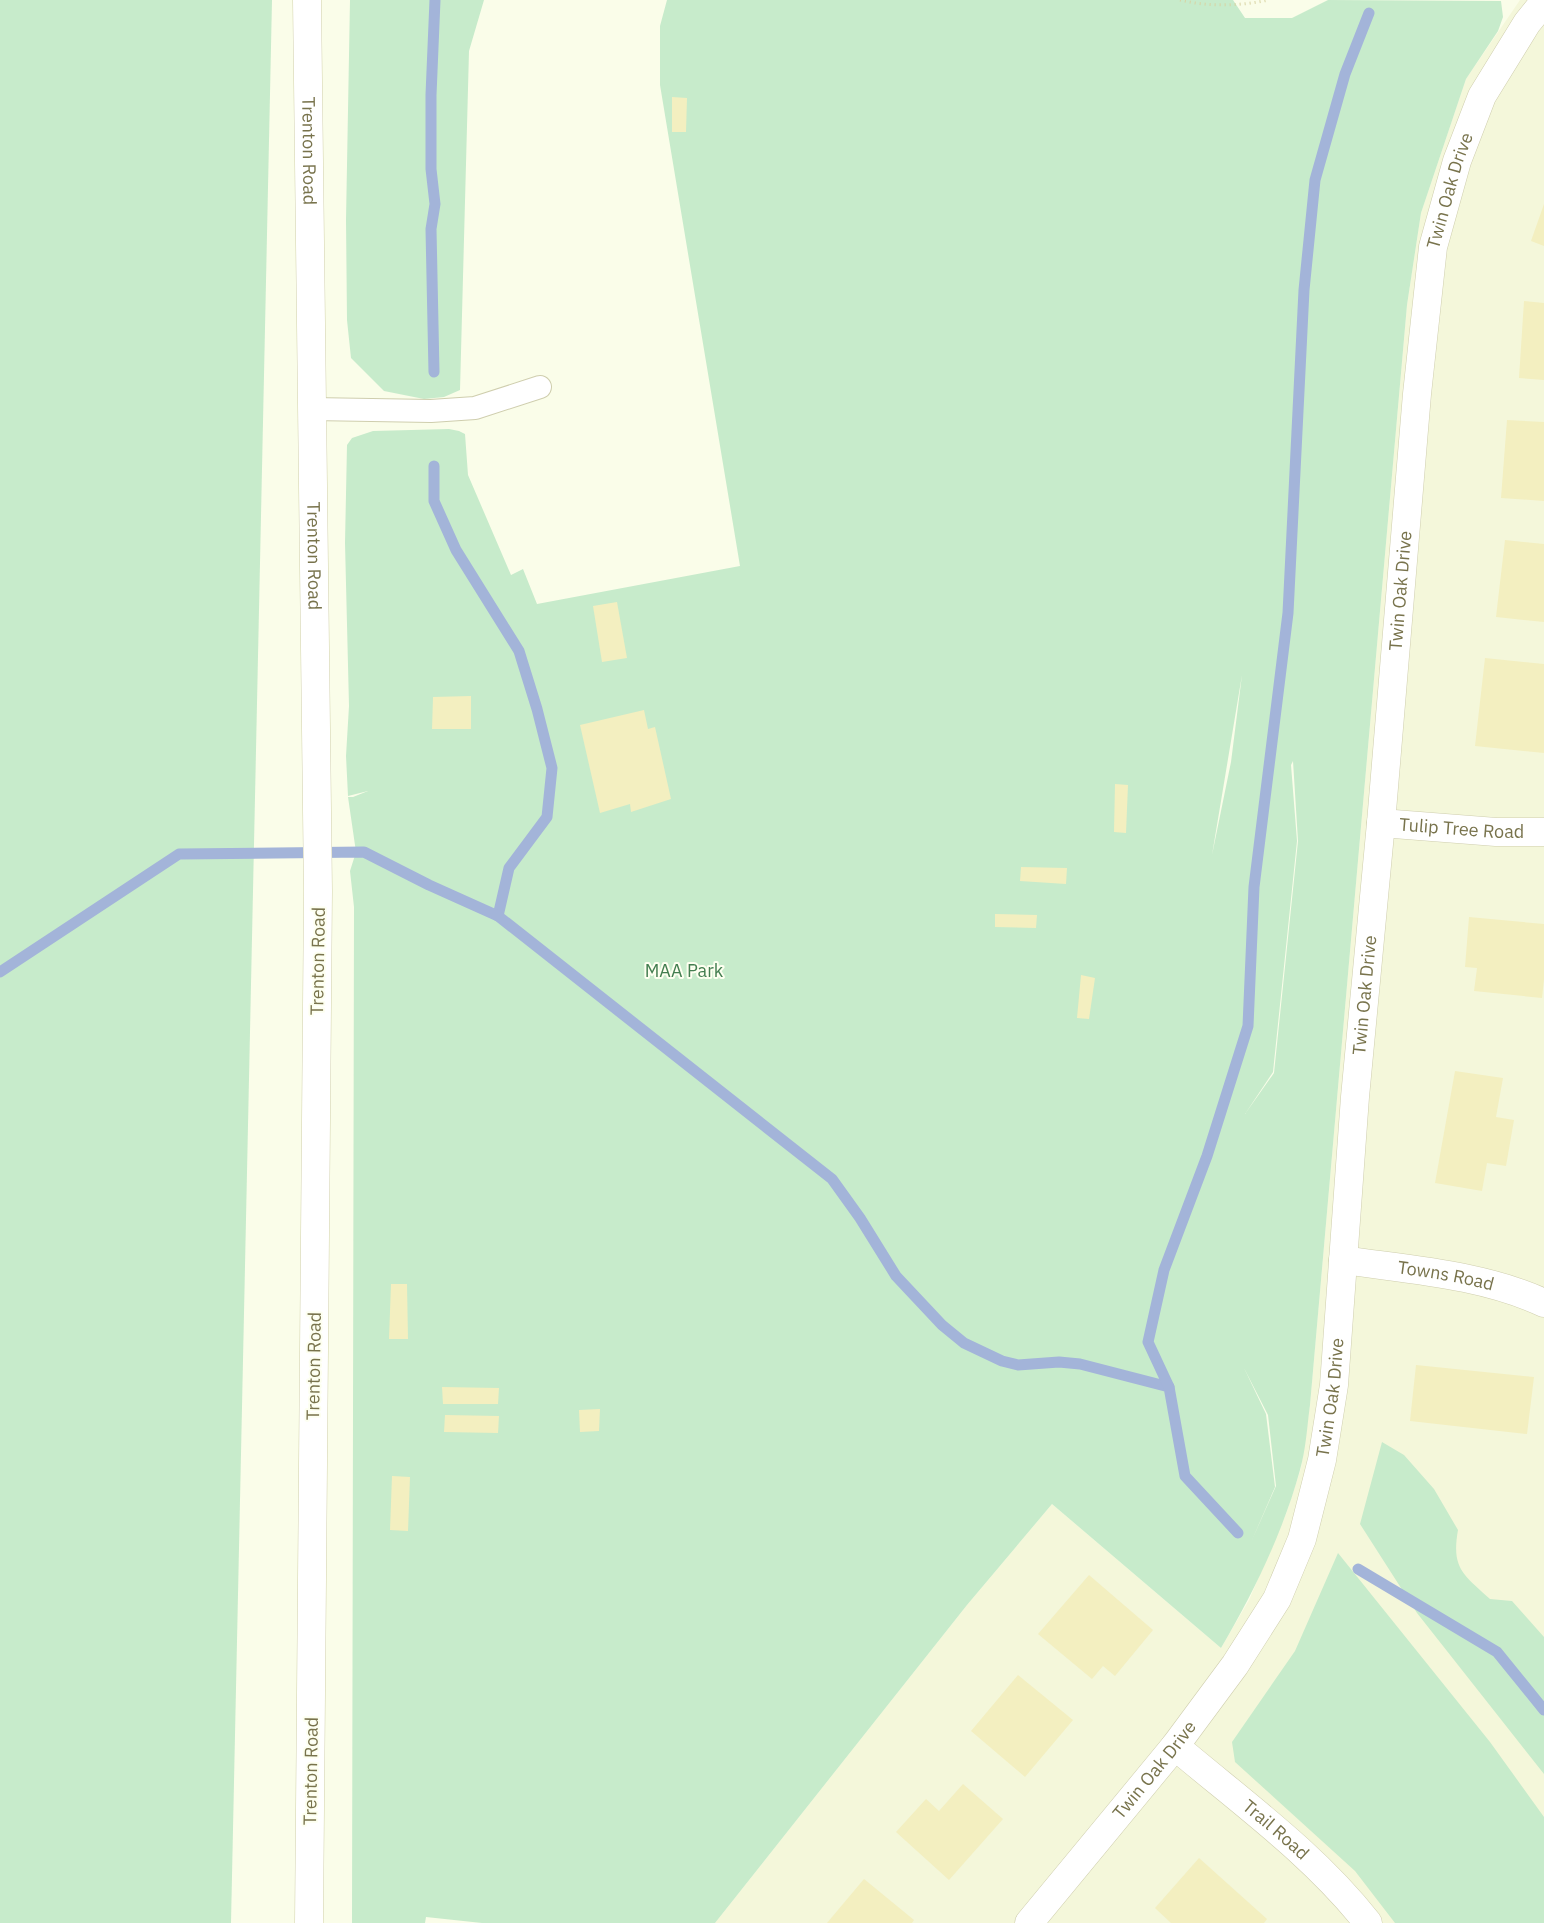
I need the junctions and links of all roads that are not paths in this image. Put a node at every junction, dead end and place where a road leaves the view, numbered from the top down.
1 (307, 0) edge
2 (1544, 2) edge
3 (540, 387) dead end
4 (312, 409) junction
5 (1381, 823) junction
6 (1544, 832) edge
7 (1343, 1260) junction
8 (1544, 1303) edge
9 (1175, 1746) junction
10 (309, 1923) edge
11 (1029, 1923) edge
12 (1368, 1923) edge

1 - 4 street, Trenton Road
2 - 5 street, Twin Oak Drive
3 - 4 lane
4 - 10 street, Trenton Road
5 - 6 street, Tulip Tree Road
5 - 7 street, Twin Oak Drive
7 - 8 street, Towns Road
7 - 9 street, Twin Oak Drive
9 - 11 street, Twin Oak Drive
9 - 12 street, Trail Road

